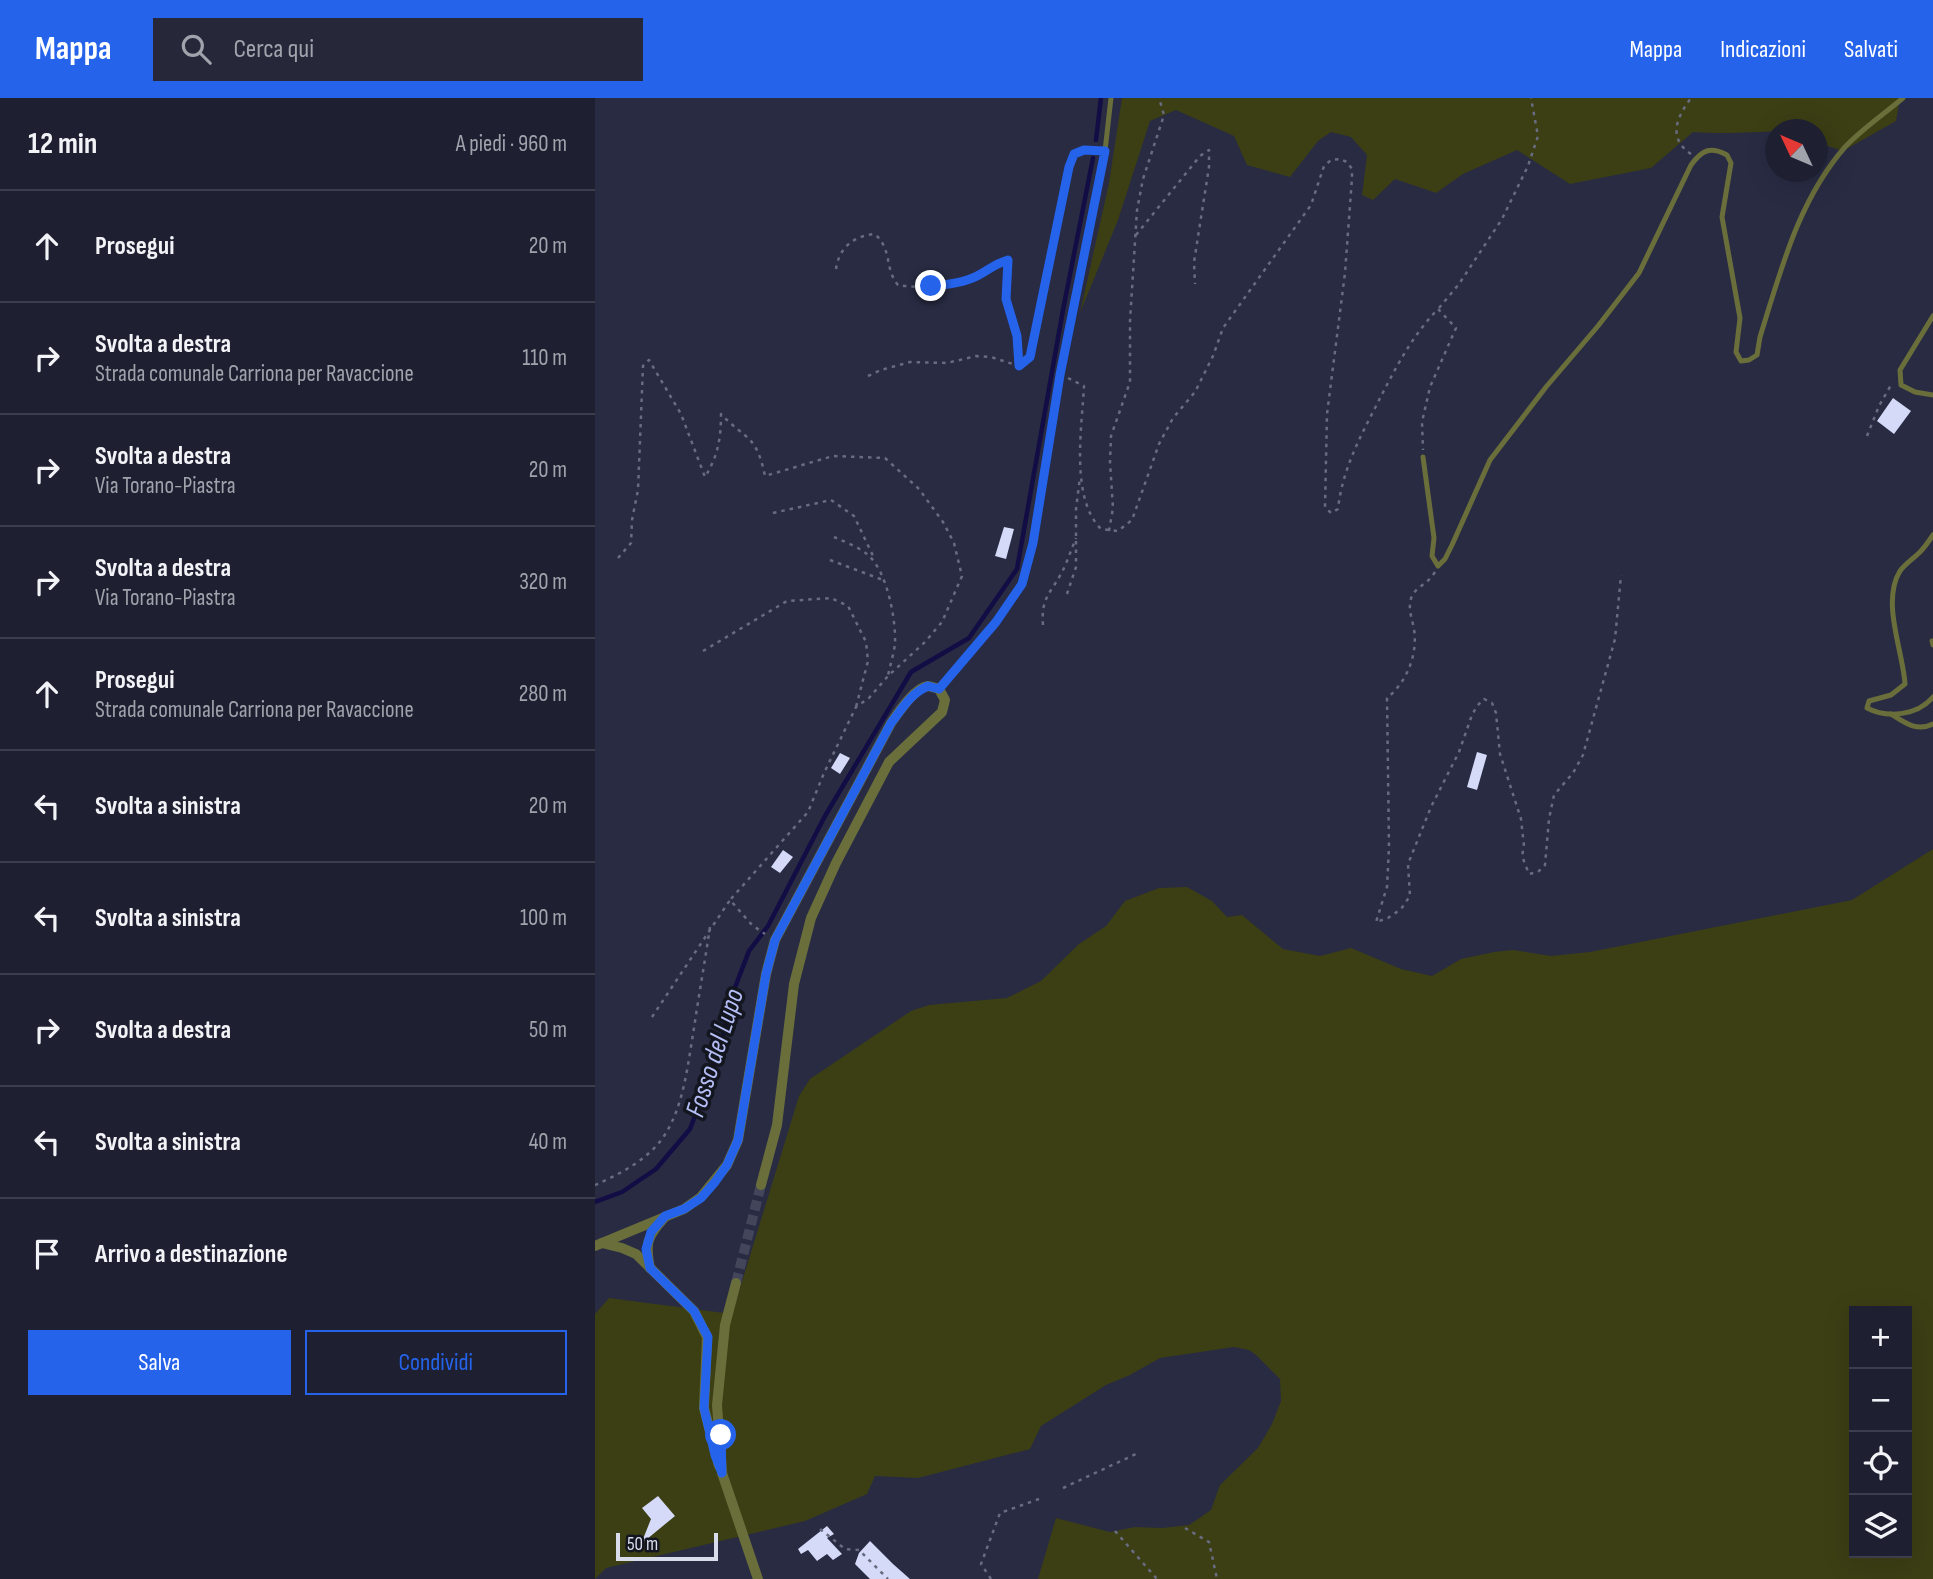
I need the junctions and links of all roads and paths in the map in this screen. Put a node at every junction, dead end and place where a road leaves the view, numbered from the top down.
1 (1111, 98) edge
2 (1159, 98) edge
3 (1531, 98) edge
4 (1691, 98) edge
5 (1903, 98) edge
6 (1105, 151) junction
7 (1696, 158) junction
8 (1136, 235) junction
9 (836, 269) dead end
10 (1195, 284) dead end
11 (1438, 309) junction
12 (1933, 316) edge
13 (1019, 366) junction
14 (1899, 370) junction
15 (1060, 375) junction
16 (868, 376) dead end
17 (1933, 395) edge
18 (1867, 436) dead end
19 (1423, 457) joint
20 (1081, 471) junction
21 (773, 513) dead end
22 (1109, 531) junction
23 (1933, 534) edge
24 (1077, 535) junction
25 (834, 537) dead end
26 (618, 558) dead end
27 (829, 560) dead end
28 (875, 561) junction
29 (1438, 566) junction
30 (1621, 575) dead end
31 (883, 580) junction
32 (1067, 594) dead end
33 (1043, 625) dead end
34 (703, 650) dead end
35 (888, 676) junction
36 (939, 689) junction
37 (1933, 697) edge
38 (856, 707) junction
39 (1891, 714) junction
40 (1933, 723) edge
41 (730, 900) junction
42 (711, 927) junction
43 (769, 936) dead end
44 (652, 1017) dead end
45 (595, 1185) edge
46 (761, 1185) tunnel mouth
47 (665, 1216) junction
48 (599, 1244) edge
49 (650, 1268) junction
50 (736, 1283) tunnel mouth
51 (1136, 1454) dead end
52 (722, 1473) junction
53 (1063, 1488) dead end
54 (1039, 1499) dead end
55 (1185, 1528) dead end
56 (820, 1529) dead end
57 (1115, 1531) dead end
58 (754, 1566) junction
59 (758, 1579) edge
60 (765, 1579) edge
61 (888, 1579) edge
62 (991, 1579) edge
63 (1157, 1579) edge
64 (1217, 1579) edge

1 - 6 lane
2 - 8 path
3 - 11 path
4 - 7 path
5 - 7 lane
6 - 13 path
6 - 15 lane
7 - 29 lane
8 - 10 path
8 - 22 path
9 - 13 path
11 - 19 path
11 - 22 path
12 - 14 lane
13 - 16 path
14 - 17 lane
14 - 18 path
15 - 20 path
15 - 36 lane
19 - 29 lane
20 - 22 path
20 - 24 path
21 - 28 path
23 - 39 lane
24 - 32 path
24 - 33 path
25 - 28 path
26 - 35 path
27 - 31 path
28 - 31 path
29 - 30 path
31 - 35 path
34 - 38 path
35 - 38 path
36 - 46 street
36 - 47 street
37 - 39 lane
38 - 41 path
39 - 40 lane
41 - 42 path
41 - 43 path
42 - 44 path
42 - 45 path
47 - 48 street
47 - 49 street
48 - 49 street
49 - 52 street
50 - 52 street
51 - 53 path
52 - 58 street
54 - 62 path
55 - 64 path
56 - 61 path
57 - 63 path
58 - 59 street
58 - 60 street

